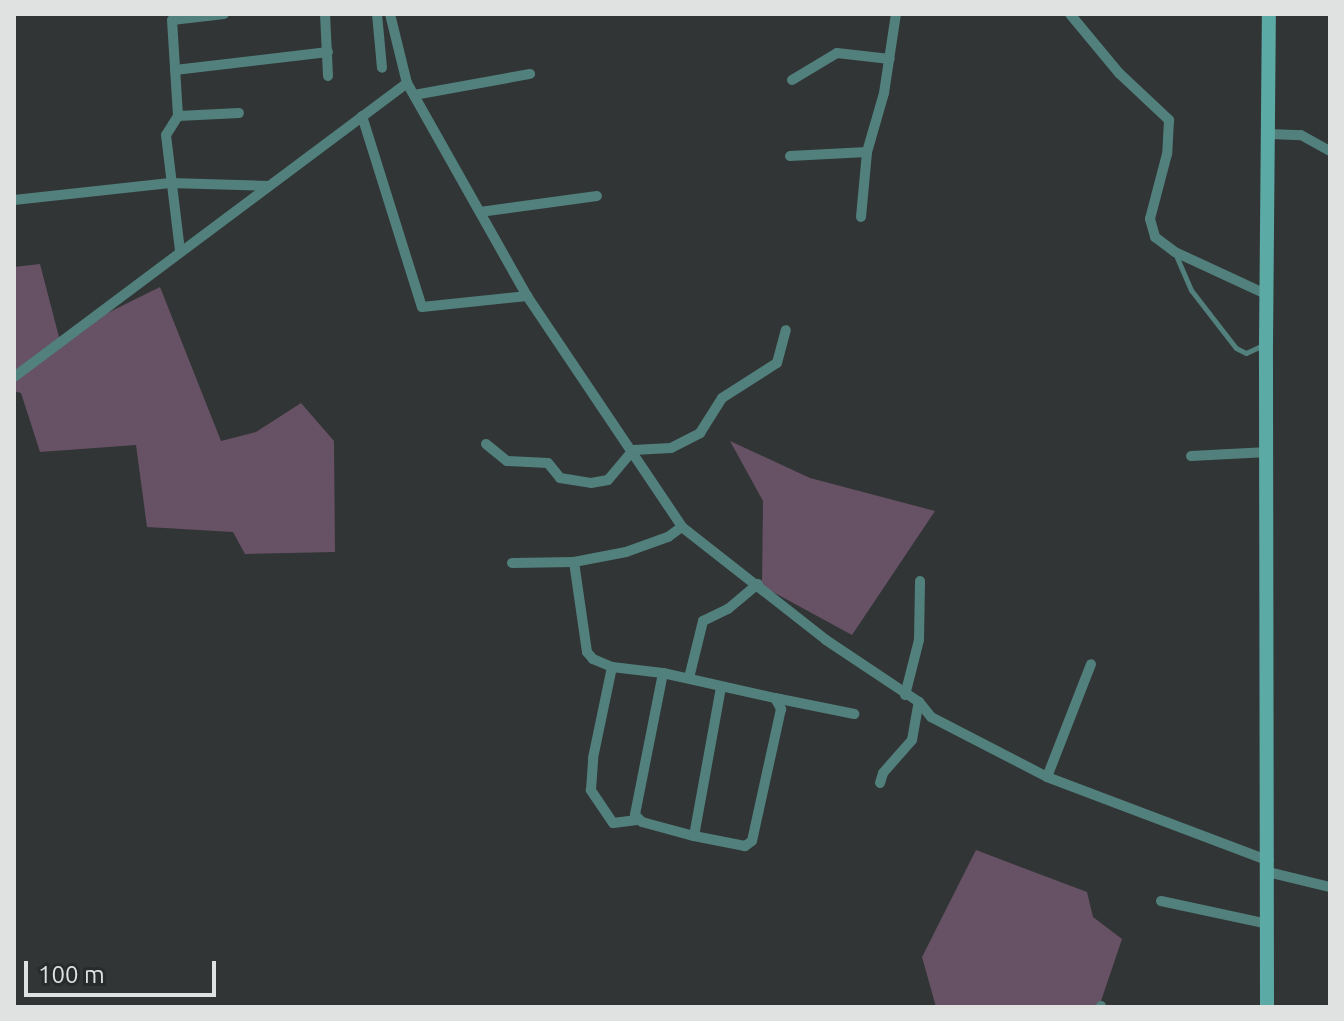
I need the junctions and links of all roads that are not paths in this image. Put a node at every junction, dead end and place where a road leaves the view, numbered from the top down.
1 (224, 14) edge
2 (325, 14) edge
3 (377, 14) edge
4 (390, 14) edge
5 (896, 14) edge
6 (1070, 14) edge
7 (1269, 14) edge
8 (172, 17) edge
9 (328, 52) junction
10 (890, 59) junction
11 (382, 68) dead end
12 (175, 70) junction
13 (530, 74) dead end
14 (328, 76) dead end
15 (792, 80) dead end
16 (407, 83) junction
17 (414, 95) junction
18 (239, 113) dead end
19 (178, 116) junction
20 (362, 116) junction
21 (1268, 134) junction
22 (1330, 151) edge
23 (867, 152) junction
24 (790, 156) dead end
25 (170, 183) junction
26 (269, 186) junction
27 (597, 196) dead end
28 (14, 200) edge
29 (480, 212) junction
30 (861, 217) dead end
31 (180, 251) junction
32 (1175, 252) junction
33 (1266, 291) junction
34 (527, 296) junction
35 (786, 330) dead end
36 (1266, 344) junction
37 (14, 377) edge
38 (486, 444) dead end
39 (633, 450) junction
40 (1268, 452) junction
41 (1191, 456) dead end
42 (682, 527) junction
43 (574, 562) junction
44 (512, 563) dead end
45 (920, 581) dead end
46 (758, 584) junction
47 (1091, 664) dead end
48 (612, 667) junction
49 (663, 673) junction
50 (689, 678) junction
51 (721, 687) junction
52 (905, 695) junction
53 (775, 698) junction
54 (919, 702) junction
55 (854, 714) dead end
56 (1047, 777) junction
57 (880, 783) dead end
58 (637, 820) junction
59 (694, 836) junction
60 (1268, 867) junction
61 (1330, 887) edge
62 (1161, 901) dead end
63 (1268, 924) junction
64 (1267, 1007) edge

1 - 8 street
2 - 9 street
3 - 11 street
4 - 16 street
5 - 10 street
6 - 32 street
7 - 21 main road
8 - 12 street
9 - 12 street
9 - 14 street
10 - 15 street
10 - 23 street
12 - 19 street
13 - 17 street
16 - 17 street
16 - 20 street
17 - 29 street
18 - 19 street
19 - 25 street
20 - 26 street
20 - 34 street
21 - 22 street
21 - 33 main road
23 - 24 street
23 - 30 street
25 - 26 street
25 - 28 street
25 - 31 street
26 - 31 street
27 - 29 street
29 - 34 street
31 - 37 street
32 - 33 street
32 - 36 lane
33 - 36 main road
34 - 39 street
35 - 39 street
36 - 40 main road
38 - 39 street
39 - 42 street
40 - 41 street
40 - 60 main road
42 - 43 street
42 - 46 street
43 - 44 street
43 - 48 street
45 - 52 street
46 - 50 street
46 - 52 street
47 - 56 street
48 - 49 street
48 - 58 street
49 - 50 street
49 - 58 street
50 - 51 street
51 - 53 street
51 - 59 street
52 - 54 street
53 - 55 street
53 - 59 street
54 - 56 street
54 - 57 street
56 - 60 street
58 - 59 street
60 - 61 street
60 - 63 main road
62 - 63 street
63 - 64 main road

